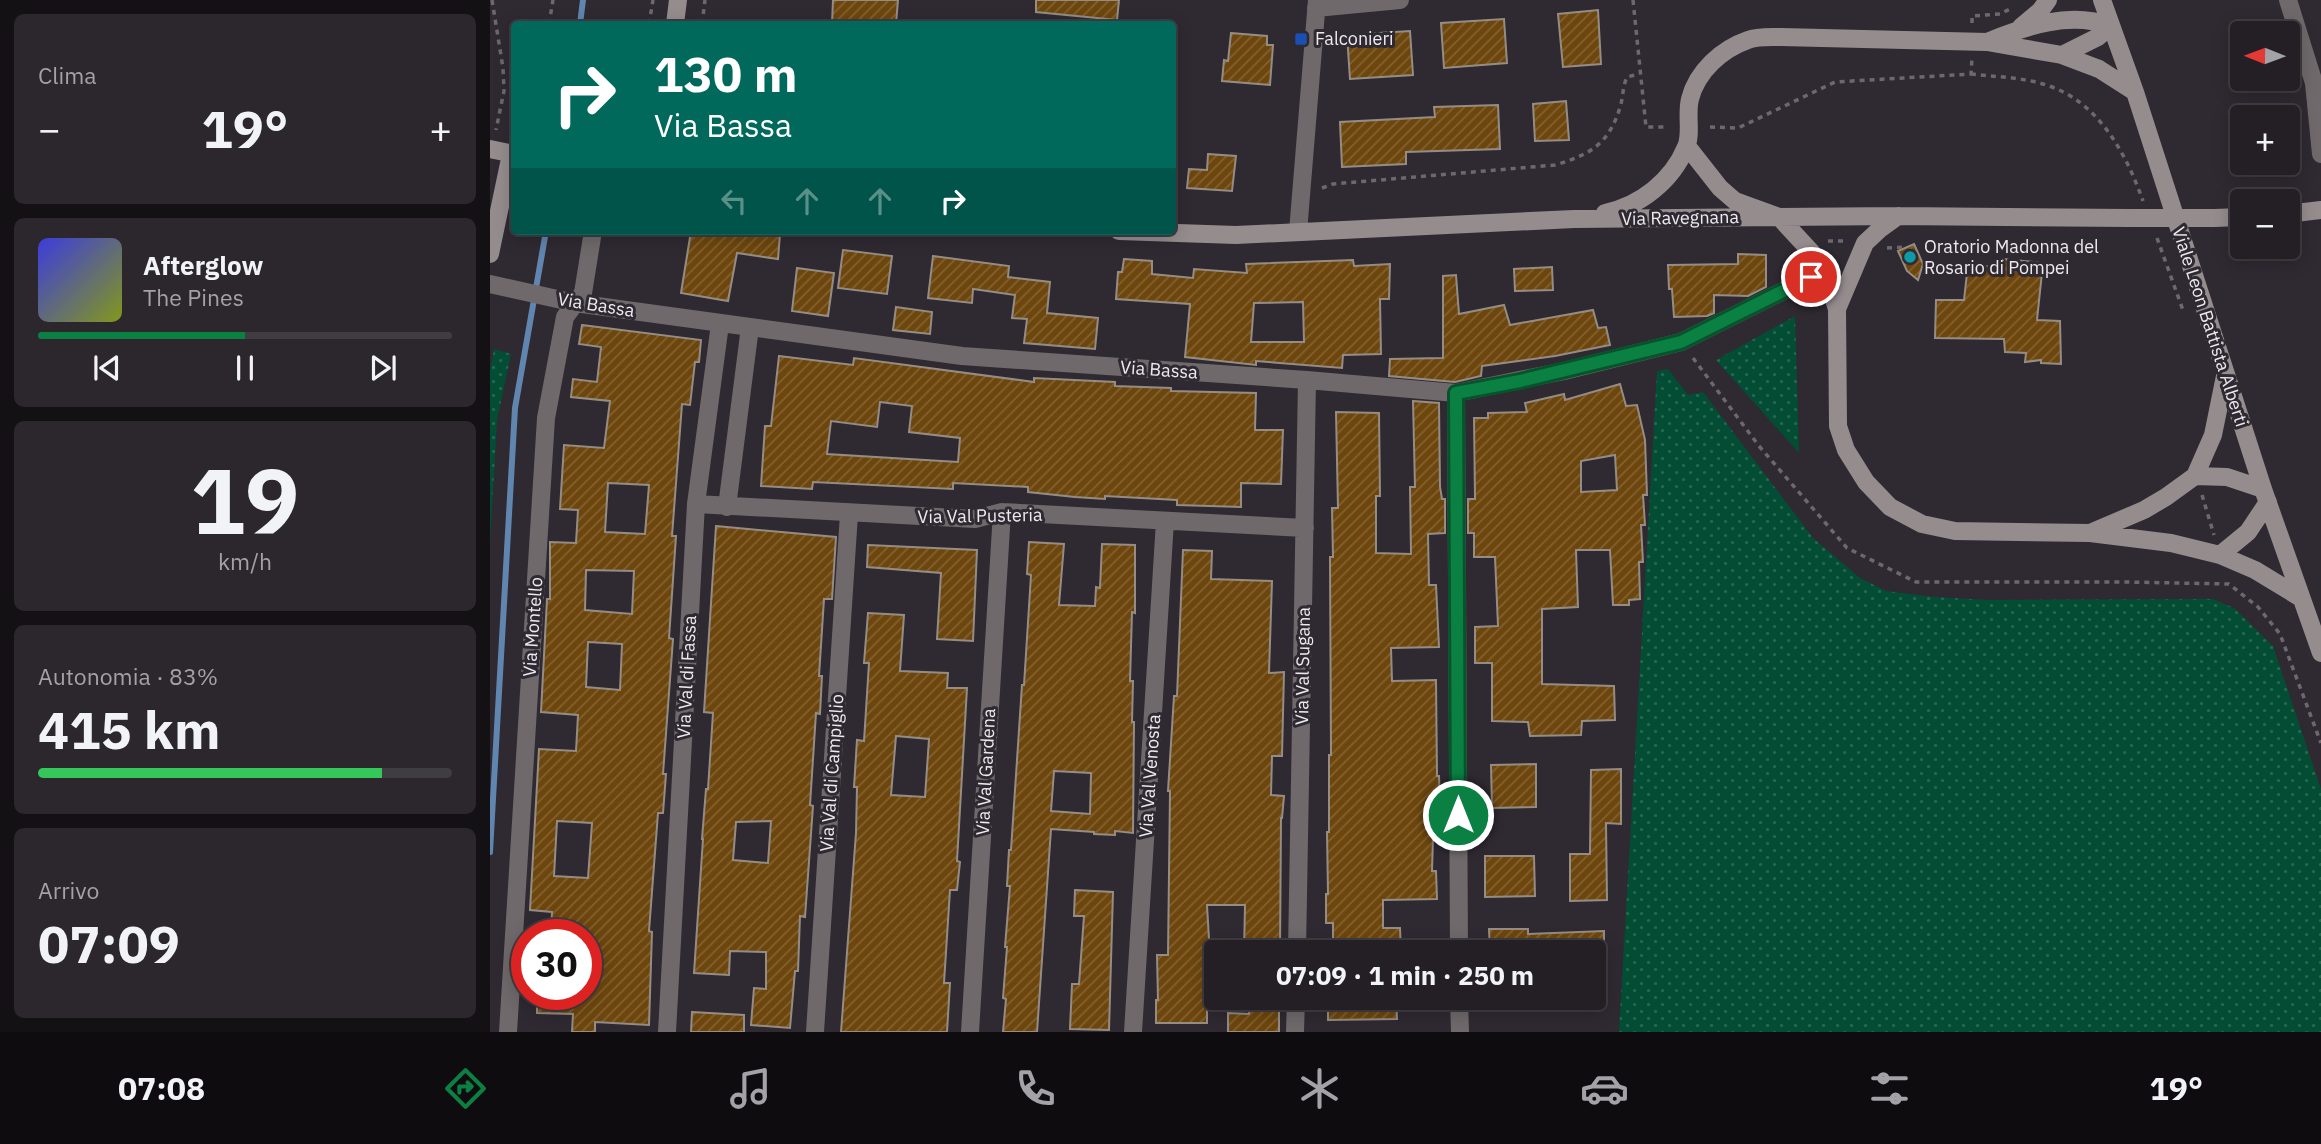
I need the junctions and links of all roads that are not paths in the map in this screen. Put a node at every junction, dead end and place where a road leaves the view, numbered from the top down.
1 (678, 0) edge
2 (1400, 0) edge
3 (2048, 0) edge
4 (2102, 0) edge
5 (2288, 0) edge
6 (1316, 4) edge
7 (675, 21) edge
8 (2110, 26) junction
9 (2017, 30) junction
10 (1987, 43) junction
11 (2062, 55) junction
12 (2135, 92) junction
13 (493, 141) edge
14 (1687, 146) junction
15 (511, 153) edge
16 (2321, 154) edge
17 (511, 163) edge
18 (2321, 210) edge
19 (2300, 212) edge
20 (1898, 216) junction
21 (1779, 217) junction
22 (2230, 218) edge
23 (1574, 219) junction
24 (1176, 232) edge
25 (1298, 232) junction
26 (592, 235) edge
27 (490, 254) edge
28 (1811, 277) dead end
29 (490, 285) edge
30 (575, 303) junction
31 (1837, 309) junction
32 (720, 324) junction
33 (750, 327) junction
34 (2225, 374) junction
35 (1307, 380) junction
36 (1456, 393) junction
37 (2197, 482) junction
38 (2266, 496) junction
39 (696, 505) junction
40 (727, 507) junction
41 (1002, 512) junction
42 (849, 514) junction
43 (1165, 521) junction
44 (1305, 527) junction
45 (2090, 533) junction
46 (2219, 549) junction
47 (2301, 598) junction
48 (2321, 653) edge
49 (1297, 940) edge
50 (1459, 940) edge
51 (1296, 1010) edge
52 (1459, 1010) edge
53 (508, 1032) edge
54 (667, 1032) edge
55 (815, 1032) edge
56 (970, 1032) edge
57 (1133, 1032) edge
58 (1295, 1032) edge
59 (1460, 1032) edge

1 - 7 main road
2 - 6 street
3 - 9 main road
4 - 8 main road, Viale Leon Battista Alberti
5 - 16 street
6 - 25 street
8 - 9 main road
8 - 11 main road
8 - 12 main road, Viale Leon Battista Alberti
9 - 10 main road
10 - 11 main road
10 - 14 main road
11 - 12 main road
12 - 34 main road, Viale Leon Battista Alberti
13 - 15 main road
14 - 21 main road
14 - 23 main road
17 - 27 main road
18 - 19 main road
20 - 21 main road, Via Ravegnana
20 - 22 main road, Via Ravegnana, bridge
20 - 31 main road
21 - 23 main road, Via Ravegnana
21 - 31 main road
23 - 25 main road, Via Ravegnana
24 - 25 main road, Via Ravegnana
26 - 30 street, Via Montello
28 - 36 street, Via Bassa
29 - 30 street, Via Bassa
30 - 32 street, Via Bassa
30 - 53 street, Via Montello
31 - 45 main road
32 - 33 street, Via Bassa
32 - 39 street, Via Val di Fassa
33 - 35 street, Via Bassa
33 - 40 street
34 - 37 main road
34 - 38 main road, Viale Leon Battista Alberti
35 - 36 street, Via Bassa
35 - 44 street, Via Val Sugana
36 - 50 street
37 - 38 main road
37 - 45 main road
38 - 46 main road
38 - 47 main road, Viale Leon Battista Alberti
39 - 40 street, Via Val Pusteria
39 - 54 street, Via Val di Fassa
40 - 42 street, Via Val Pusteria
41 - 42 street, Via Val Pusteria
41 - 43 street, Via Val Pusteria
41 - 56 street, Via Val Gardena
42 - 55 street, Via Val di Campiglio
43 - 44 street, Via Val Pusteria
43 - 57 street, Via Val Venosta
44 - 49 street, Via Val Sugana
45 - 46 main road
46 - 47 main road
47 - 48 main road, Viale Leon Battista Alberti
51 - 58 street
52 - 59 street

